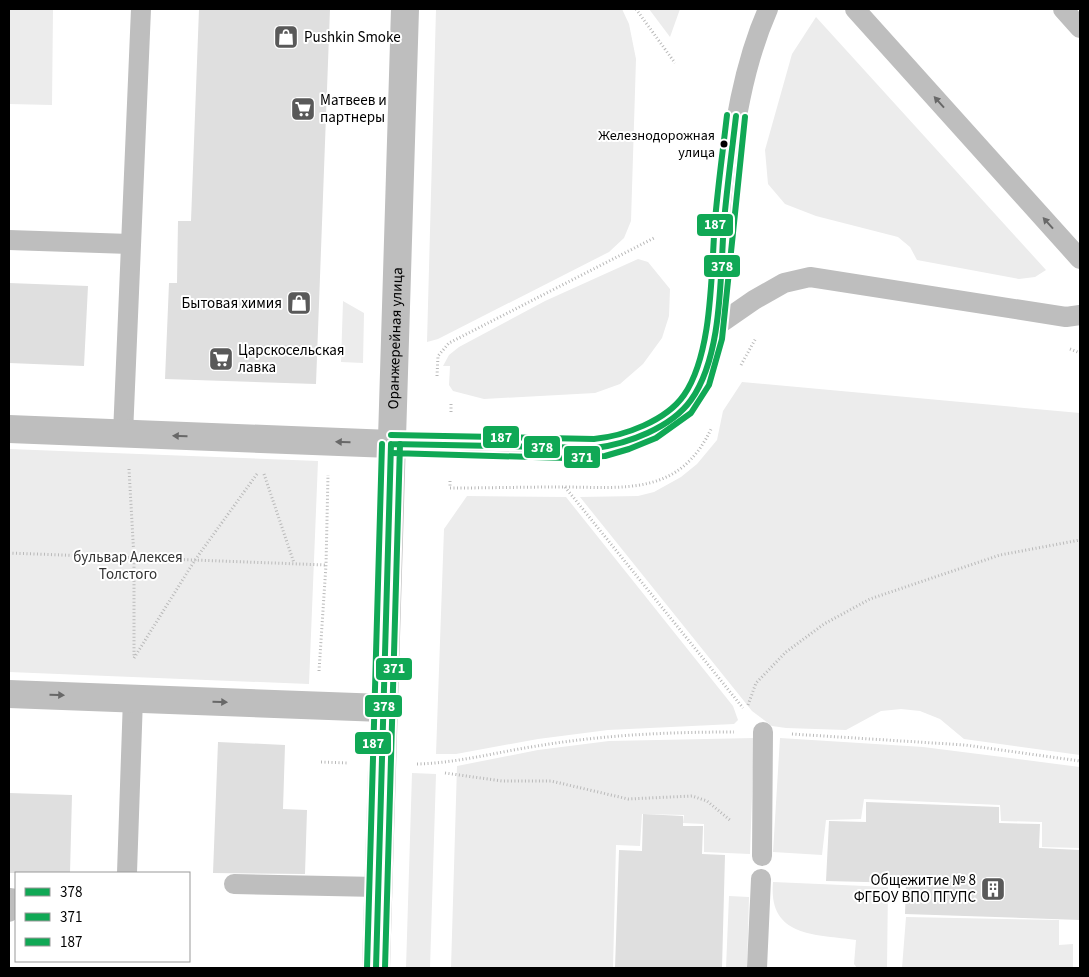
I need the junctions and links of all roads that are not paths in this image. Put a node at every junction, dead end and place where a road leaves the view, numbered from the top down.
1 (140, 9) edge
2 (405, 9) edge
3 (768, 9) edge
4 (855, 9) edge
5 (1063, 9) edge
6 (1080, 28) edge
7 (9, 240) edge
8 (130, 244) junction
9 (1080, 259) edge
10 (1080, 315) edge
11 (715, 327) junction
12 (9, 429) edge
13 (123, 434) junction
14 (391, 444) junction
15 (9, 694) edge
16 (133, 698) junction
17 (383, 708) junction
18 (763, 732) dead end
19 (762, 851) road end
20 (127, 872) edge
21 (761, 879) dead end
22 (234, 884) dead end
23 (378, 887) junction
24 (15, 899) edge
25 (9, 912) edge
26 (376, 968) edge
27 (757, 968) edge

1 - 8 lane
2 - 14 street, Оранжерейная улица
3 - 11 lane
9 -> 4 lane
5 - 6 lane
7 - 8 lane
8 - 13 lane
10 - 11 lane
11 - 14 lane
12 - 13 street
14 -> 13 street
14 - 17 street, Оранжерейная улица
15 -> 16 street
16 -> 17 street
16 - 20 lane
17 - 23 street, Оранжерейная улица
18 - 19 lane
21 - 27 lane
22 - 23 lane
23 - 26 street, Оранжерейная улица
24 - 25 lane

